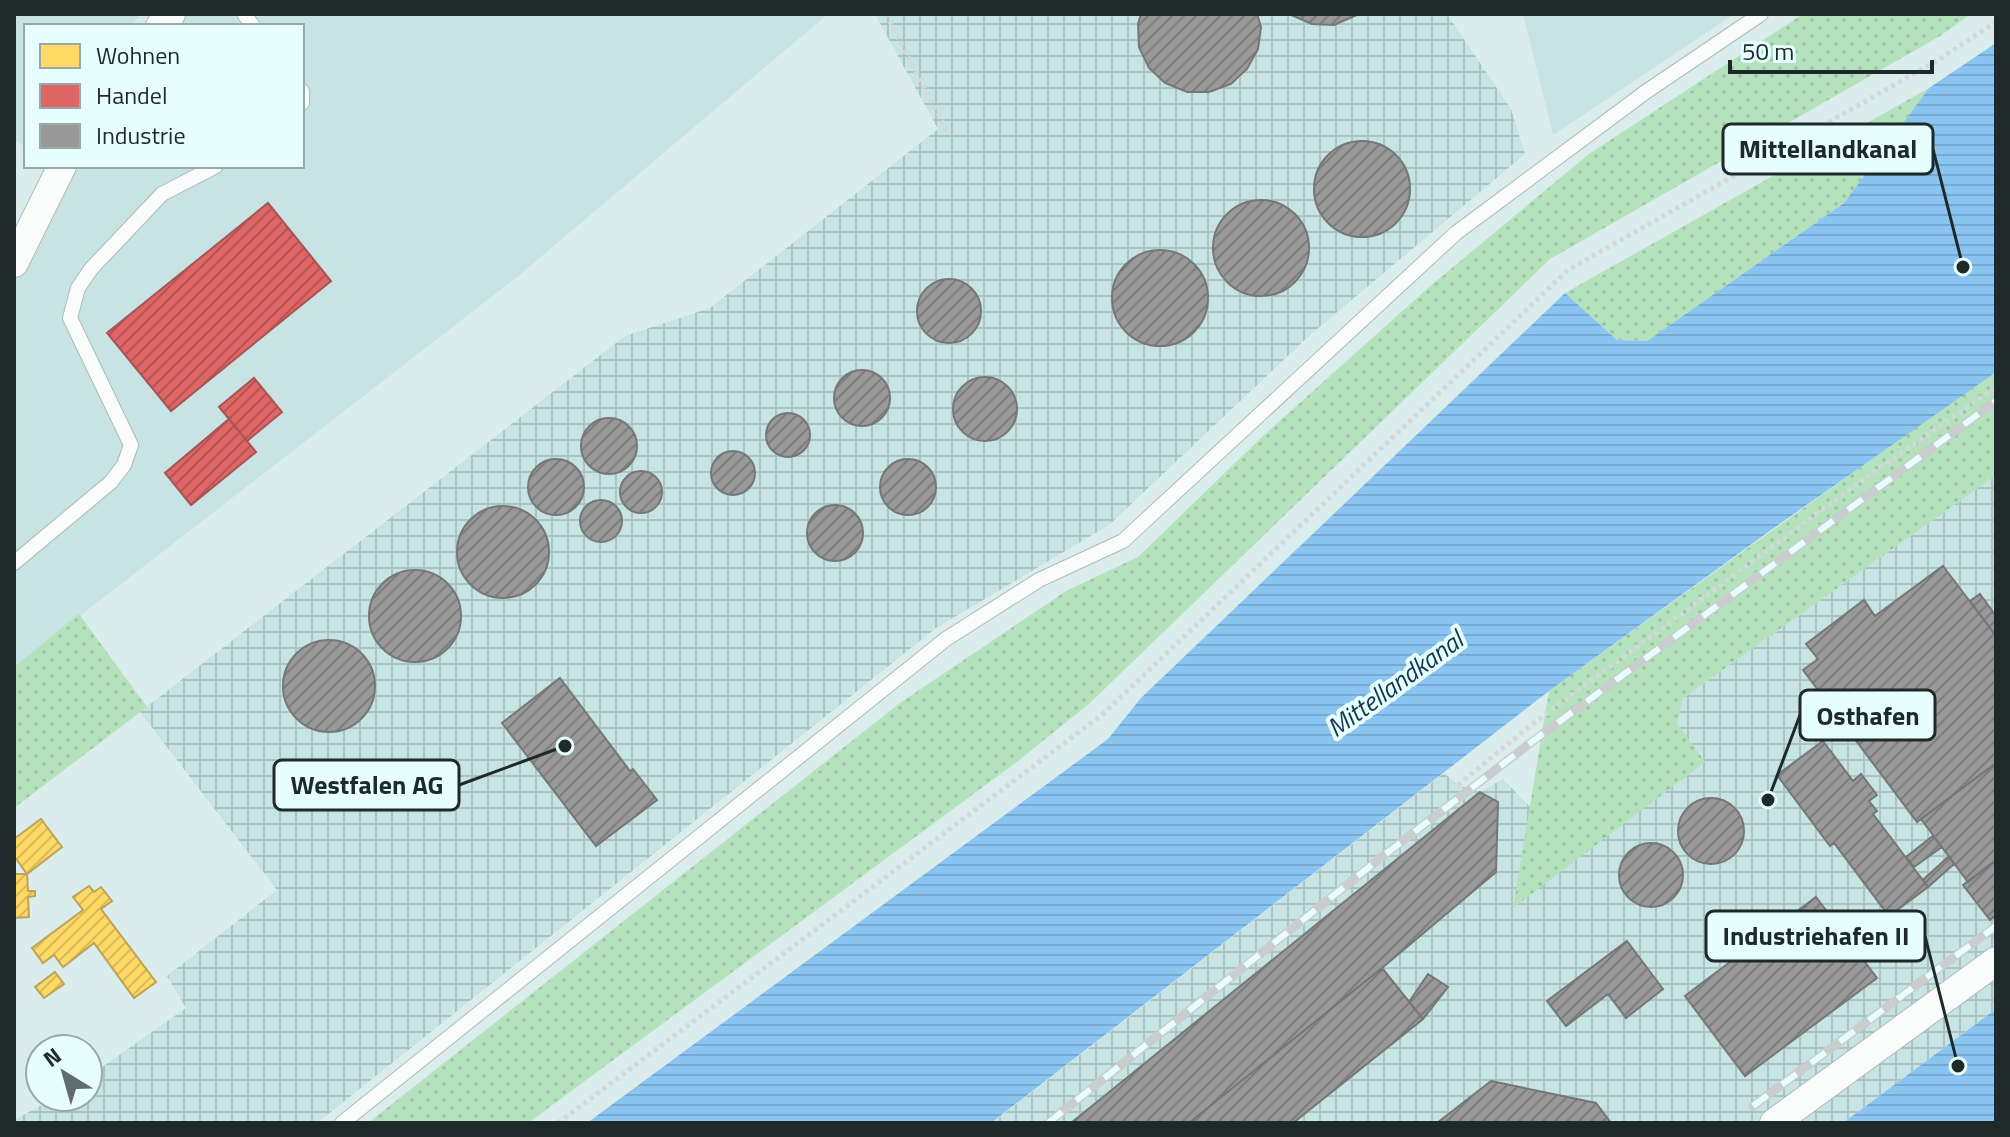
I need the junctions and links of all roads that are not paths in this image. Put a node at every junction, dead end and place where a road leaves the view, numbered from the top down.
1 (1761, 14) edge
2 (61, 168) edge
3 (212, 168) edge
4 (17, 245) edge
5 (14, 563) edge
6 (1996, 961) edge
7 (342, 1123) edge
8 (1774, 1123) edge

1 - 7 lane
2 - 4 street
3 - 5 lane
6 - 8 street

